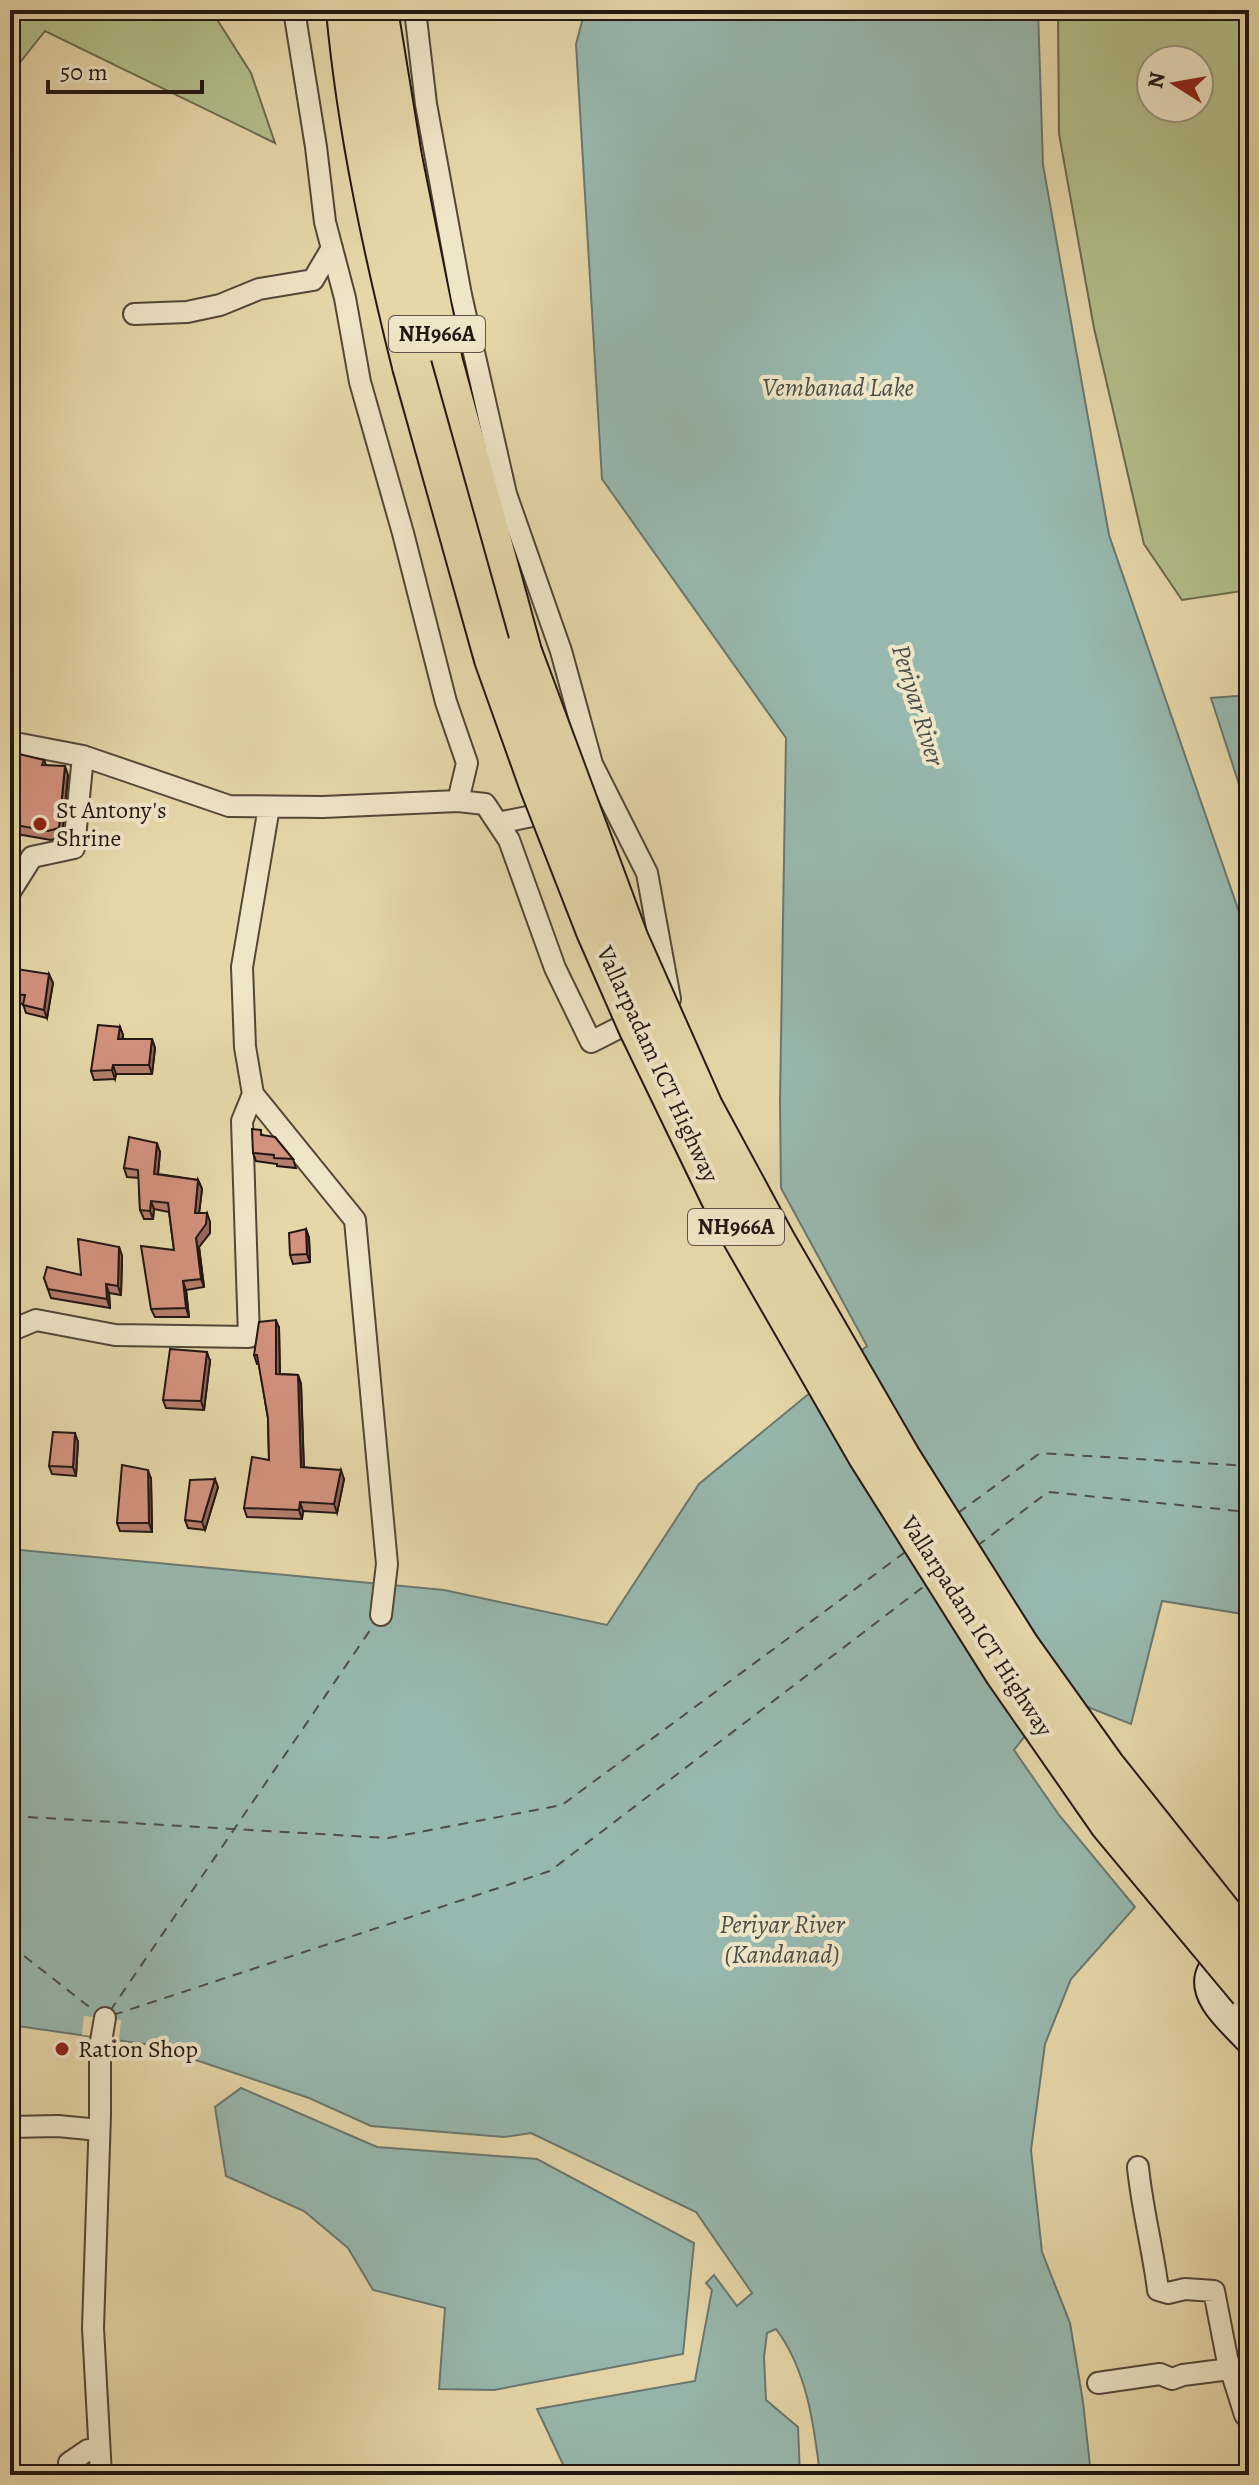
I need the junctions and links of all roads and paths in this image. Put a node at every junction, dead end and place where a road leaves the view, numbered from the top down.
1 (294, 10) edge
2 (346, 10) edge
3 (378, 10) edge
4 (415, 10) edge
5 (332, 248) junction
6 (134, 314) dead end
7 (10, 742) edge
8 (83, 756) junction
9 (610, 800) junction
10 (458, 801) junction
11 (269, 807) junction
12 (498, 823) junction
13 (10, 892) edge
14 (253, 1094) junction
15 (10, 1331) edge
16 (381, 1615) dead end
17 (1249, 1932) edge
18 (1249, 1947) edge
19 (1249, 1991) edge
20 (105, 2018) dead end
21 (1249, 2038) edge
22 (10, 2127) edge
23 (99, 2130) junction
24 (1138, 2167) dead end
25 (1230, 2369) junction
26 (1098, 2383) dead end
27 (1249, 2416) edge
28 (99, 2448) junction
29 (69, 2463) dead end
30 (101, 2475) edge

1 - 5 street
2 - 19 highway, Vallarpadam ICT Highway / NH966A, bridge
3 - 18 highway, Vallarpadam ICT Highway / NH966A, bridge
4 - 9 street
5 - 6 street
5 - 10 street
7 - 8 street
8 - 11 street
8 - 13 street
9 - 12 street
9 - 12 street
10 - 11 street
10 - 12 street
11 - 14 street
14 - 15 street
14 - 16 street
17 - 21 street
20 - 23 street
22 - 23 street
23 - 28 street
24 - 25 street
25 - 26 street
25 - 27 street
28 - 29 street
28 - 30 street

